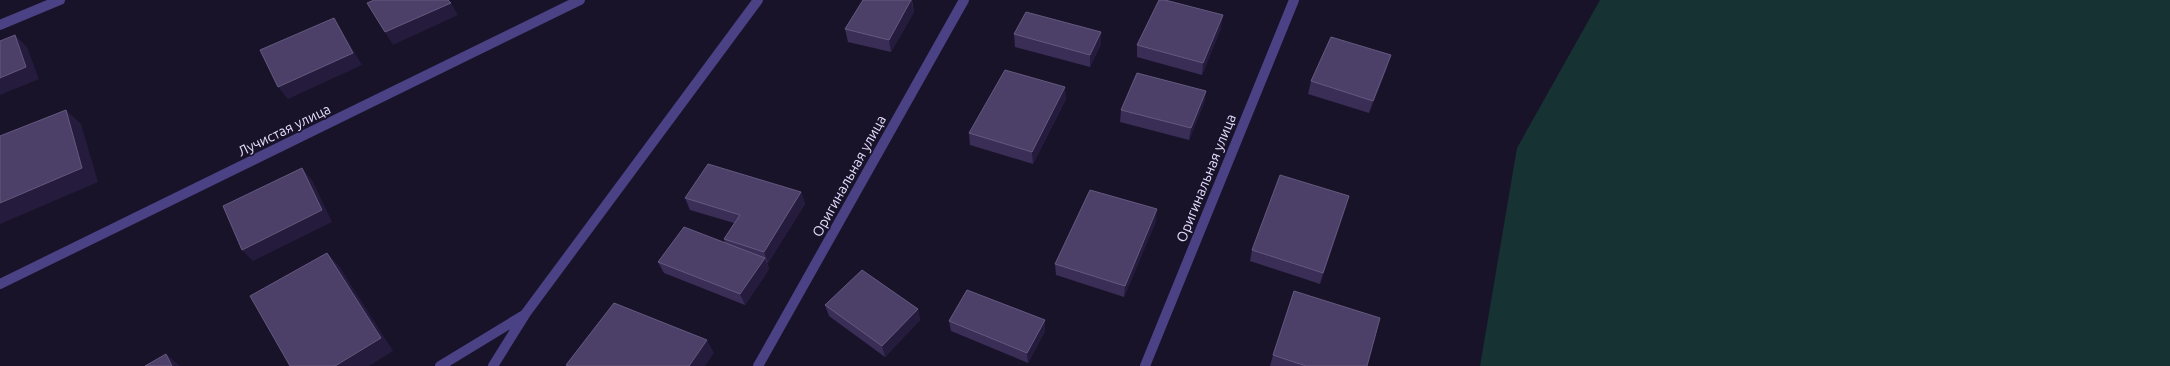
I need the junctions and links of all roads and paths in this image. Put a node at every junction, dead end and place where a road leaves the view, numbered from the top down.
1 (60, 0) edge
2 (580, 0) edge
3 (758, 0) edge
4 (964, 0) edge
5 (1294, 0) edge
6 (0, 25) edge
7 (0, 284) edge
8 (526, 313) junction
9 (440, 366) edge
10 (493, 366) edge
11 (758, 366) edge
12 (1145, 366) edge

1 - 6 street
2 - 7 street, Лучистая улица
3 - 8 street
4 - 11 street, Оригинальная улица
5 - 12 street, Оригинальная улица
8 - 9 street
8 - 10 street

